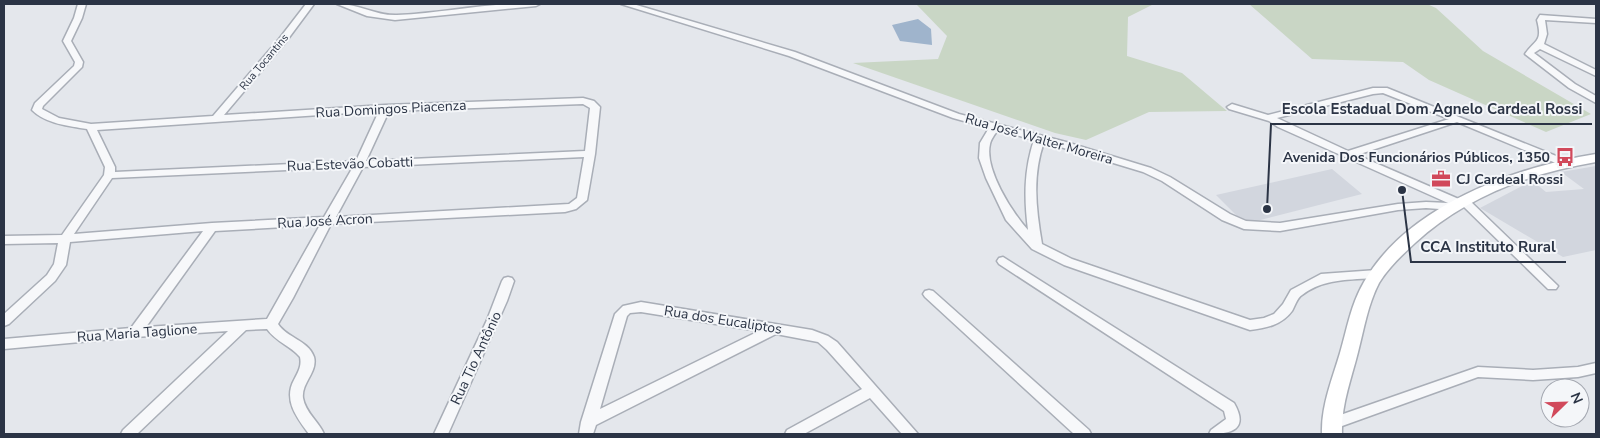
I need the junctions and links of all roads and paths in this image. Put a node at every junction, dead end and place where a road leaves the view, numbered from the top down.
1 (82, 4) edge
2 (310, 4) edge
3 (342, 4) edge
4 (536, 4) edge
5 (624, 4) edge
6 (1596, 21) edge
7 (1539, 45) junction
8 (1596, 73) edge
9 (1596, 100) edge
10 (385, 108) junction
11 (1232, 108) dead end
12 (216, 119) junction
13 (1272, 119) junction
14 (1457, 119) junction
15 (995, 126) junction
16 (91, 127) junction
17 (1040, 138) junction
18 (590, 154) junction
19 (1346, 155) junction
20 (1596, 158) edge
21 (1562, 162) junction
22 (360, 164) junction
23 (109, 175) junction
24 (582, 200) joint
25 (1459, 204) junction
26 (328, 220) junction
27 (212, 227) junction
28 (65, 239) junction
29 (4, 240) edge
30 (1036, 246) junction
31 (1003, 261) dead end
32 (1377, 274) junction
33 (508, 281) dead end
34 (1552, 286) dead end
35 (929, 294) dead end
36 (4, 321) edge
37 (271, 324) junction
38 (243, 326) junction
39 (774, 329) junction
40 (135, 332) junction
41 (4, 344) edge
42 (1596, 368) edge
43 (870, 391) junction
44 (587, 428) edge
45 (1332, 429) edge
46 (128, 434) edge
47 (316, 434) edge
48 (441, 434) edge
49 (792, 434) edge
50 (910, 434) edge
51 (1084, 434) edge
52 (1216, 434) edge

1 - 16 street, Rua Domingos Piacenza
2 - 12 street, Rua Tocantins
3 - 4 street
5 - 15 street, Rua José Walter Moreira
6 - 7 street
7 - 8 street
7 - 9 street
10 - 12 street, Rua Domingos Piacenza
10 - 18 street, Rua Domingos Piacenza
10 - 22 street
11 - 13 street
12 - 16 street, Rua Domingos Piacenza
13 - 14 street
13 - 19 street
14 - 19 street
14 - 21 street
15 - 17 street, Rua José Walter Moreira
15 - 30 street
16 - 23 street
17 - 25 street, Rua José Walter Moreira
17 - 30 street
18 - 22 street, Rua Estevão Cobatti
18 - 24 street, Rua Domingos Piacenza
19 - 25 street
20 - 21 street
21 - 25 street
22 - 23 street, Rua Estevão Cobatti
22 - 26 street
23 - 28 street
24 - 26 street, Rua José Acron
25 - 32 street
25 - 34 street
26 - 27 street, Rua José Acron
26 - 37 street
27 - 28 street, Rua José Acron
27 - 40 street
28 - 29 street, Rua José Acron
28 - 36 street
30 - 32 street
31 - 52 street
32 - 45 street
33 - 48 street, Rua Tio Antônio
35 - 51 street
37 - 38 street, Rua Maria Taglione
37 - 47 street
38 - 40 street, Rua Maria Taglione
38 - 46 street
39 - 43 street, Rua dos Eucaliptos
39 - 44 street
39 - 44 street, Rua dos Eucaliptos
40 - 41 street, Rua Maria Taglione
42 - 45 street
43 - 49 street
43 - 50 street, Rua dos Eucaliptos

